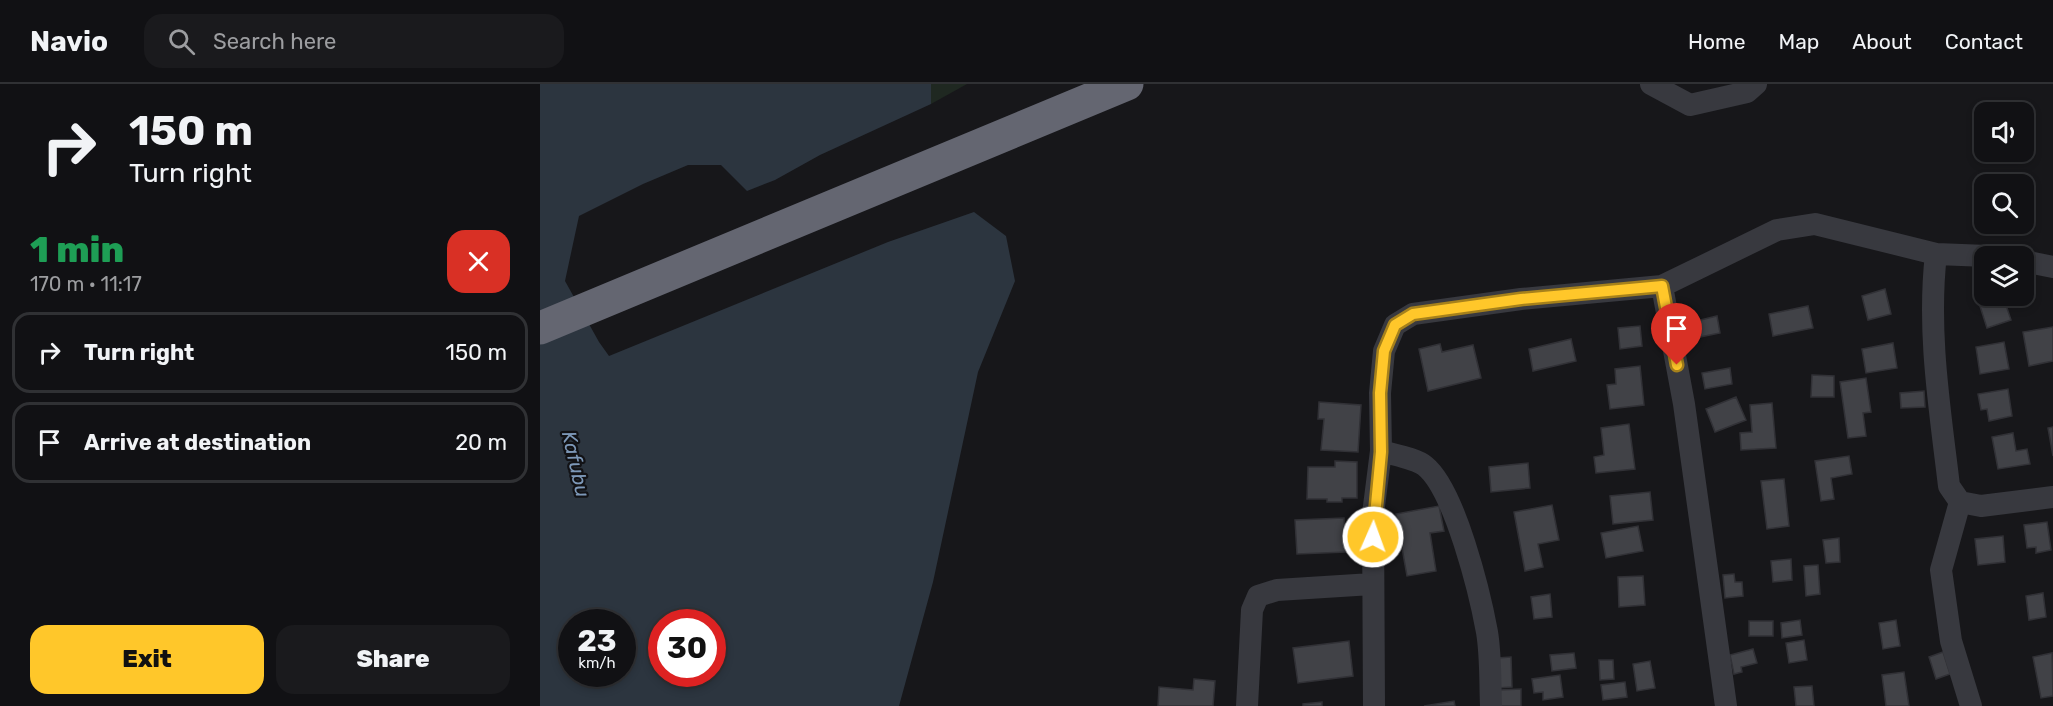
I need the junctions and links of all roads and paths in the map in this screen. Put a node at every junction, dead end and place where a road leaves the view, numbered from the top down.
1 (1127, 84) edge
2 (1651, 84) edge
3 (1756, 84) edge
4 (1936, 254) junction
5 (1974, 255) edge
6 (2034, 263) edge
7 (2053, 267) edge
8 (1662, 286) junction
9 (540, 328) edge
10 (1381, 452) junction
11 (2053, 496) edge
12 (1960, 502) junction
13 (1372, 584) junction
14 (1247, 706) edge
15 (1374, 706) edge
16 (1491, 706) edge
17 (1726, 706) edge
18 (1971, 706) edge

1 - 9 highway
2 - 3 street
4 - 5 street
4 - 8 street
4 - 12 street
6 - 7 street
8 - 10 street
8 - 17 street
10 - 13 street
10 - 16 street
11 - 12 street
12 - 18 street
13 - 14 street
13 - 15 street

